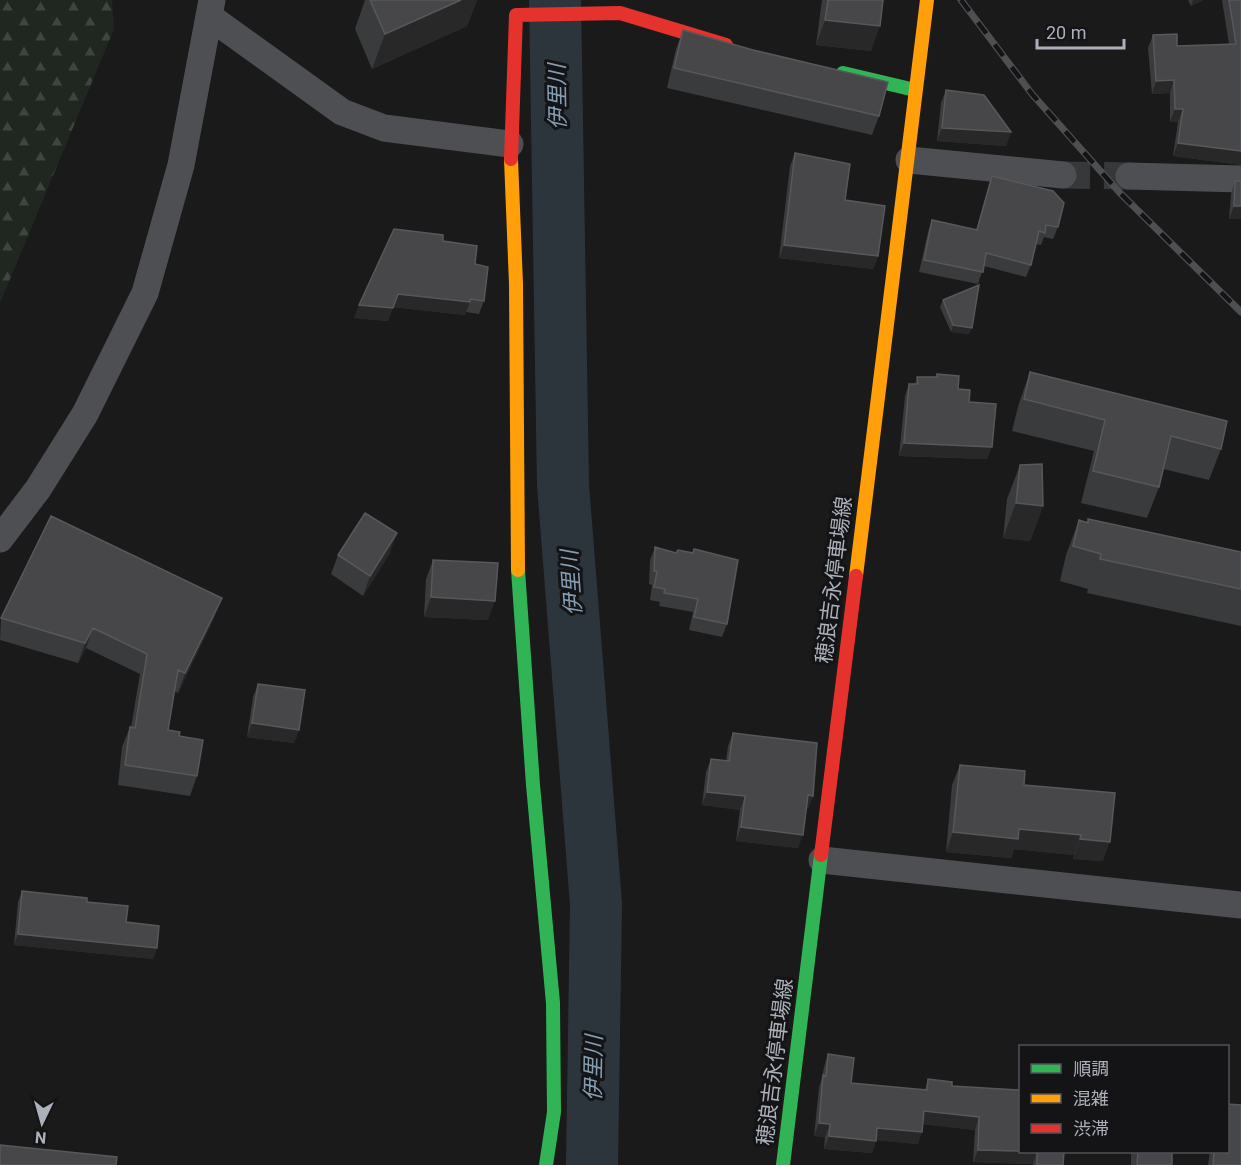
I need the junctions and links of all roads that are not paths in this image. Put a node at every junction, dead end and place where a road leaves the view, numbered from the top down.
1 (927, 0) edge
2 (211, 8) edge
3 (739, 48) edge
4 (827, 69) edge
5 (915, 90) junction
6 (510, 144) junction
7 (909, 160) junction
8 (1063, 175) tunnel mouth
9 (1129, 176) tunnel mouth
10 (1241, 179) edge
11 (0, 539) edge
12 (822, 860) junction
13 (1241, 905) edge
14 (546, 1165) edge
15 (783, 1165) edge

1 - 5 street, 穂浪吉永停車場線
2 - 6 street
2 - 11 street
3 - 6 street
4 - 5 street
5 - 7 street, 穂浪吉永停車場線
6 - 14 street
7 - 8 street
7 - 12 street, 穂浪吉永停車場線
9 - 10 street
12 - 13 street
12 - 15 street, 穂浪吉永停車場線

